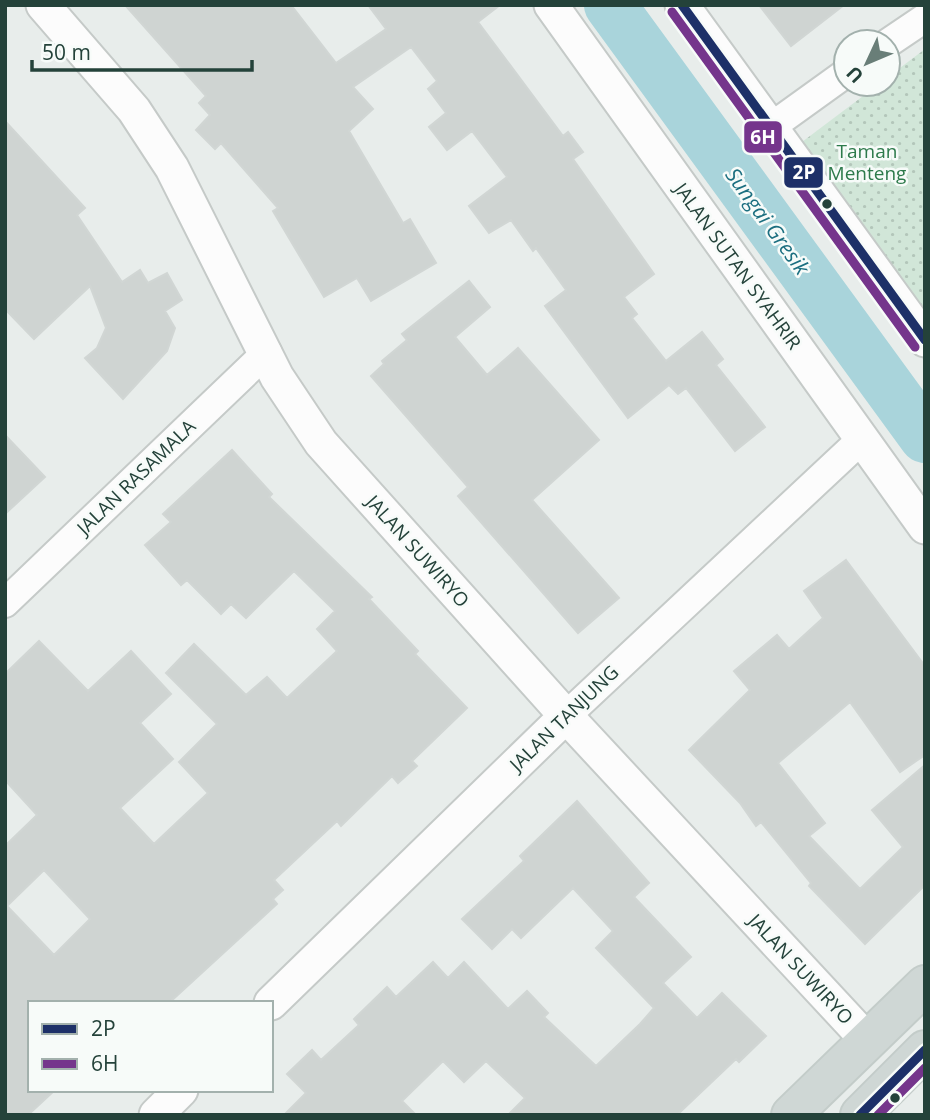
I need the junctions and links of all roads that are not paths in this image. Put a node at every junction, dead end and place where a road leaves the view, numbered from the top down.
1 (44, 5) edge
2 (551, 5) edge
3 (682, 5) edge
4 (925, 18) edge
5 (902, 34) edge
6 (832, 83) edge
7 (771, 127) junction
8 (925, 340) edge
9 (267, 352) junction
10 (862, 439) junction
11 (925, 527) edge
12 (5, 603) edge
13 (566, 716) junction
14 (925, 985) edge
15 (273, 1001) edge
16 (868, 1041) junction
17 (925, 1050) edge
18 (179, 1092) edge
19 (156, 1115) edge
20 (791, 1115) edge
21 (860, 1115) edge

1 - 9 street, JALAN SUWIRYO
2 - 10 street, JALAN SUTAN SYAHRIR
3 - 7 street
4 - 5 street
6 - 7 street
7 - 8 street
9 - 12 street, JALAN RASAMALA
9 - 13 street, JALAN SUWIRYO
10 - 11 street, JALAN SUTAN SYAHRIR
10 - 13 street, JALAN TANJUNG
13 - 15 street, JALAN TANJUNG
13 - 16 street, JALAN SUWIRYO
14 - 16 main road
16 - 20 main road
17 - 21 main road
18 - 19 street

